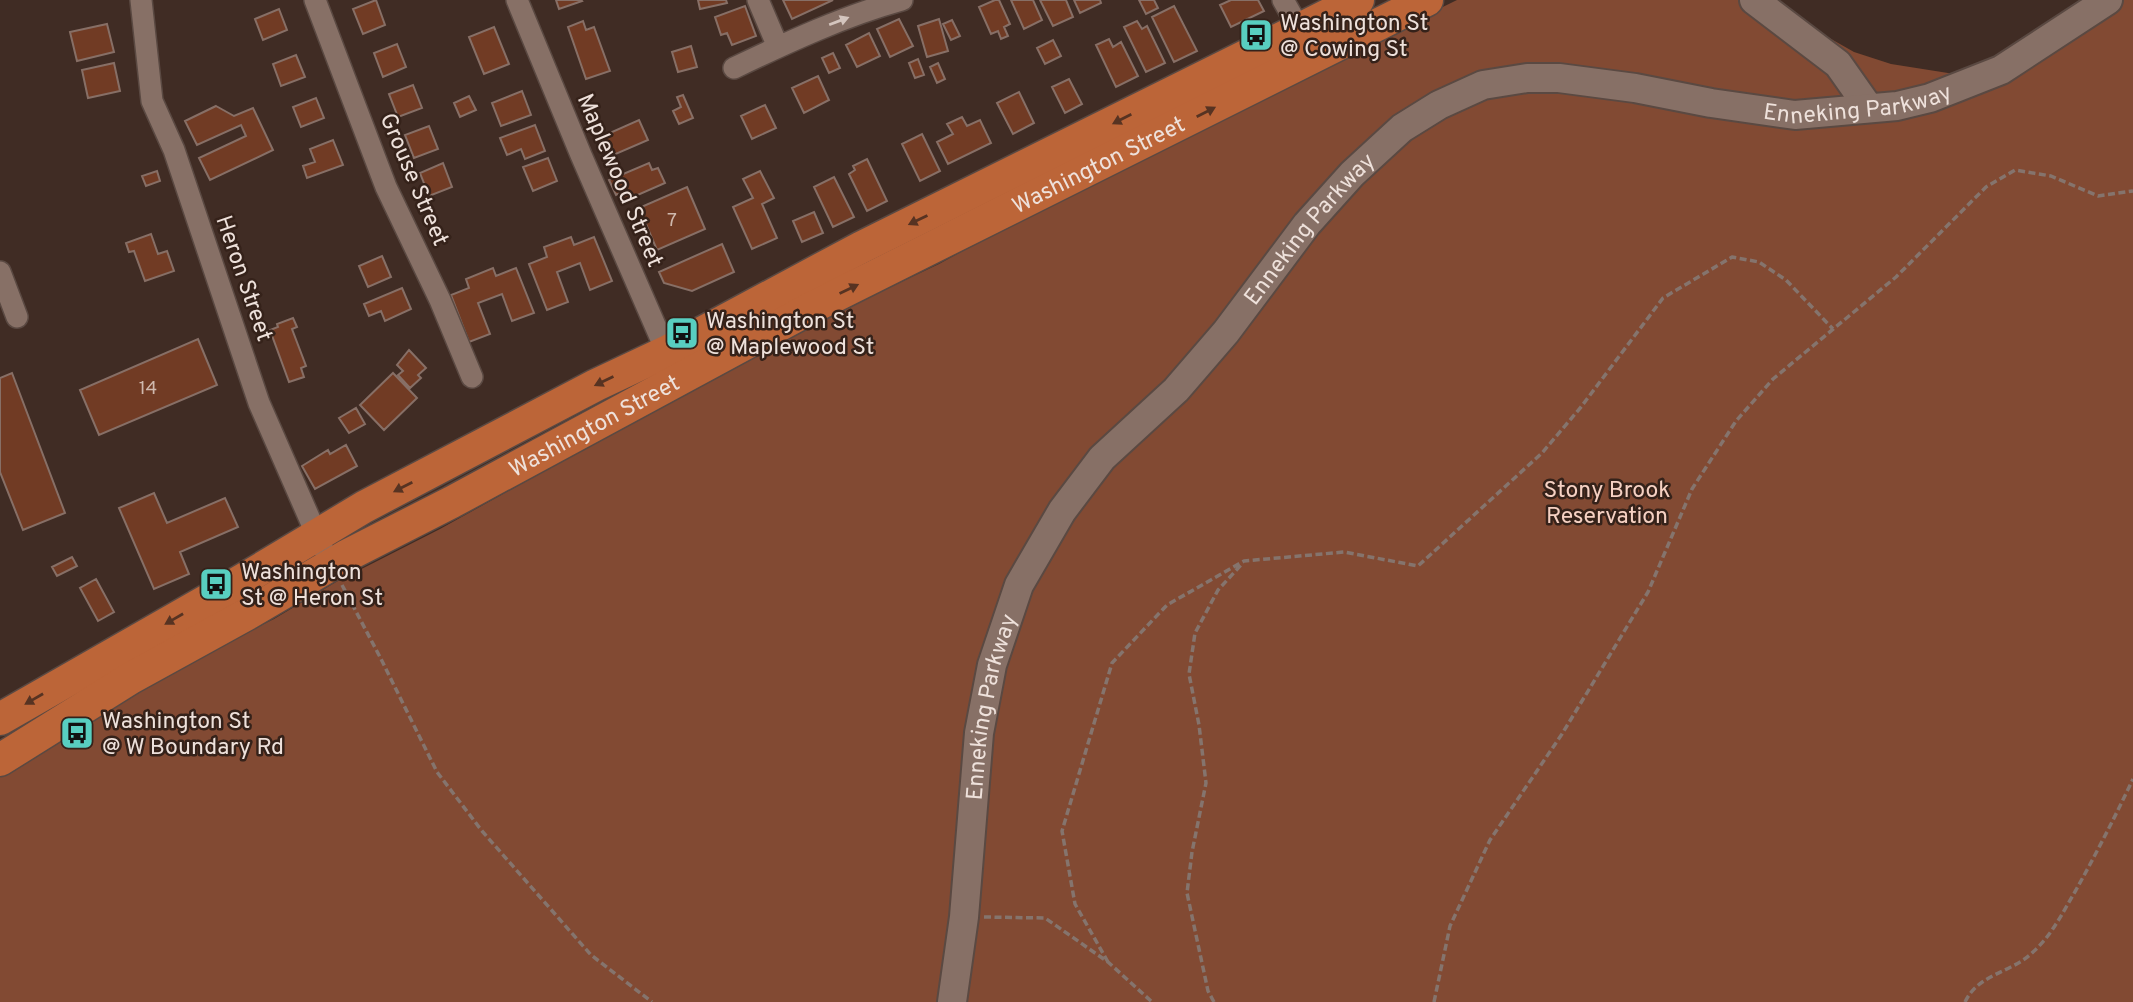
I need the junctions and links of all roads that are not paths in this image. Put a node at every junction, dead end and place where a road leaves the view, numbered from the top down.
1 (141, 0) edge
2 (315, 0) edge
3 (517, 0) edge
4 (758, 0) edge
5 (902, 0) edge
6 (1283, 0) edge
7 (1358, 0) edge
8 (1427, 0) edge
9 (1754, 0) edge
10 (2108, 0) edge
11 (1299, 28) junction
12 (778, 47) junction
13 (734, 68) dead end
14 (1869, 108) junction
15 (0, 272) edge
16 (17, 317) dead end
17 (673, 365) junction
18 (472, 377) dead end
19 (317, 534) junction
20 (334, 571) junction
21 (0, 719) edge
22 (0, 760) edge
23 (952, 1002) edge

1 - 19 street, Heron Street
2 - 18 street, Grouse Street
3 - 17 street, Maplewood Street
4 - 12 street
12 -> 5 street
6 - 11 street
7 - 11 main road, Washington Street
17 -> 8 main road, Washington Street
9 - 14 main road
10 - 14 main road, Enneking Parkway
11 -> 17 main road, Washington Street
12 - 13 street
14 - 23 main road, Enneking Parkway
15 - 16 street
17 -> 19 main road, Washington Street
17 - 20 main road, Washington Street
19 - 20 street, Heron Street
19 -> 21 main road, Washington Street
20 - 22 main road, Washington Street

